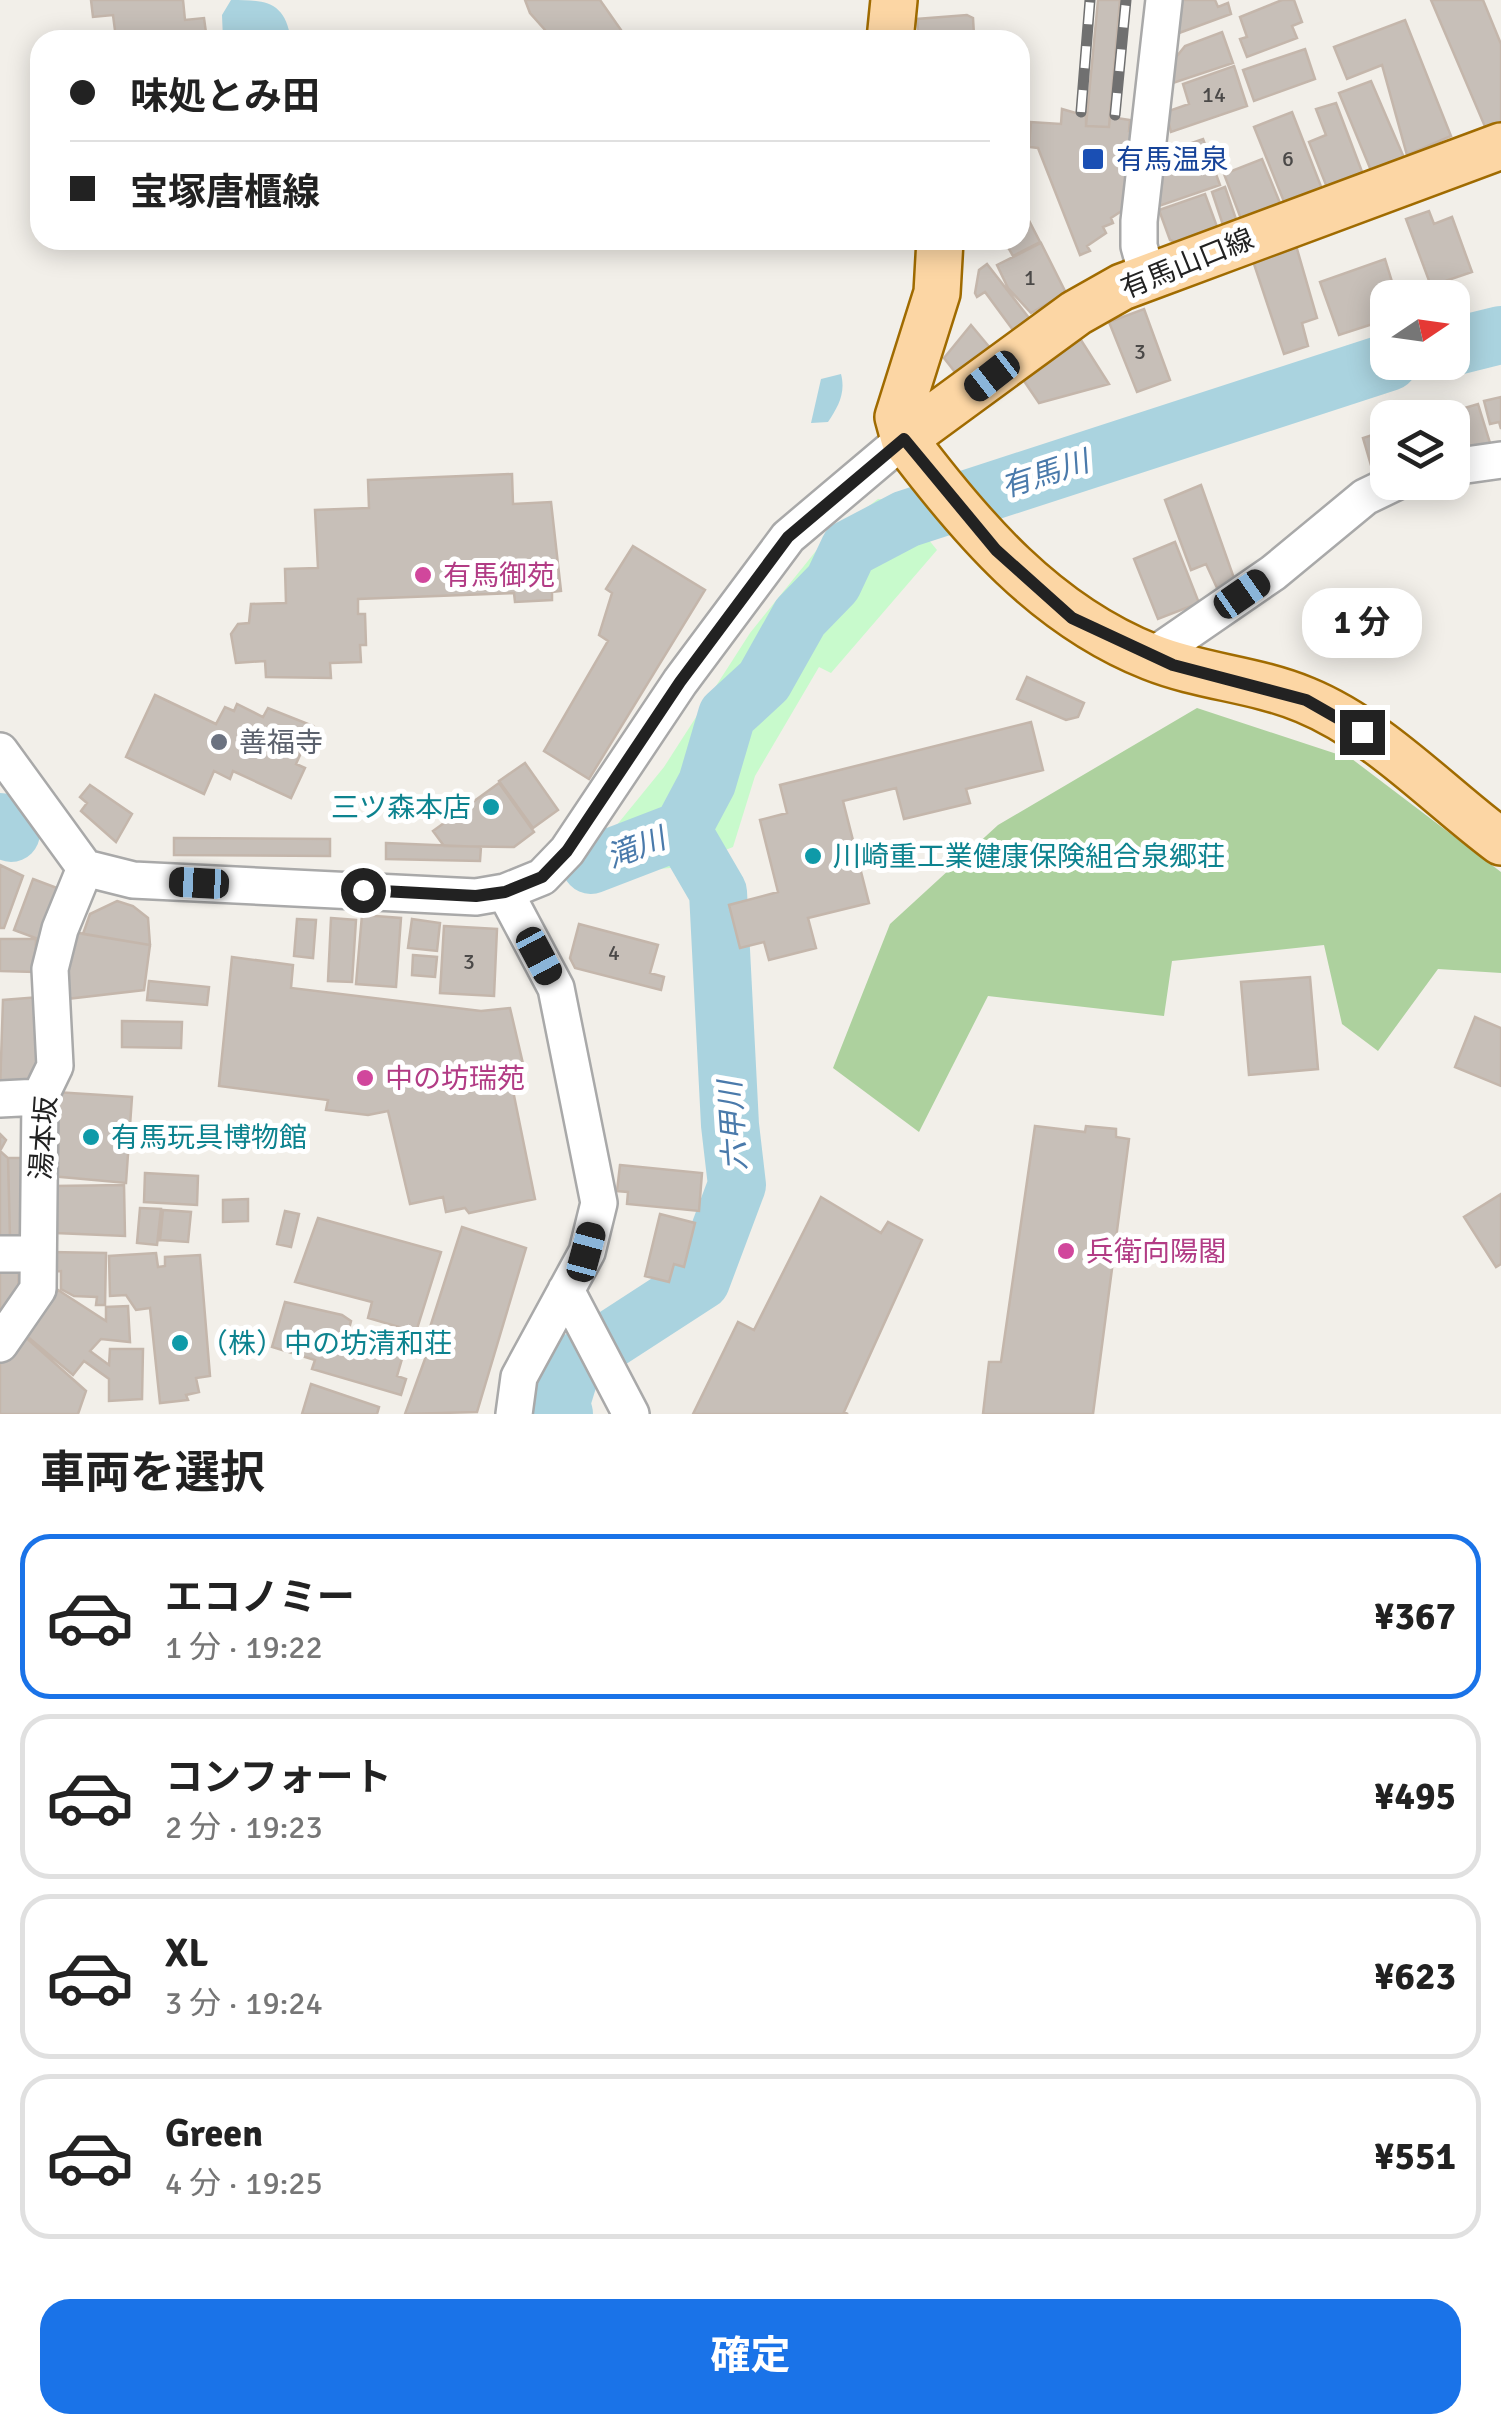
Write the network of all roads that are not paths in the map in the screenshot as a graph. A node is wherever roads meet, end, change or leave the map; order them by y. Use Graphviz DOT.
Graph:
graph roads {
  1 [pos="894,0"];
  2 [pos="1164,0"];
  3 [pos="891,30"];
  4 [pos="1501,146"];
  5 [pos="939,250"];
  6 [pos="1146,275"];
  7 [pos="904,439"];
  8 [pos="1501,460"];
  9 [pos="1470,464"];
  10 [pos="1370,494"];
  11 [pos="1151,657"];
  12 [pos="0,750"];
  13 [pos="1501,842"];
  14 [pos="86,868"];
  15 [pos="505,892"];
  16 [pos="40,1097"];
  17 [pos="0,1100"];
  18 [pos="0,1254"];
  19 [pos="37,1254"];
  20 [pos="574,1304"];
  21 [pos="0,1344"];
  22 [pos="625,1403"];
  23 [pos="514,1414"];
  1 -- 3 [label="main road"];
  2 -- 6 [label="street"];
  4 -- 6 [label="main road, 有馬山口線"];
  5 -- 7 [label="main road"];
  6 -- 7 [label="main road, 有馬山口線"];
  7 -- 11 [label="main road"];
  7 -- 15 [label="street"];
  8 -- 9 [label="street"];
  10 -- 11 [label="street"];
  11 -- 13 [label="main road"];
  12 -- 14 [label="street"];
  14 -- 15 [label="street"];
  14 -- 16 [label="street, 湯本坂"];
  15 -- 20 [label="street"];
  16 -- 17 [label="street"];
  16 -- 19 [label="street, 湯本坂"];
  18 -- 19 [label="street"];
  19 -- 21 [label="street, 湯本坂"];
  20 -- 22 [label="street"];
  20 -- 23 [label="street"];
}
